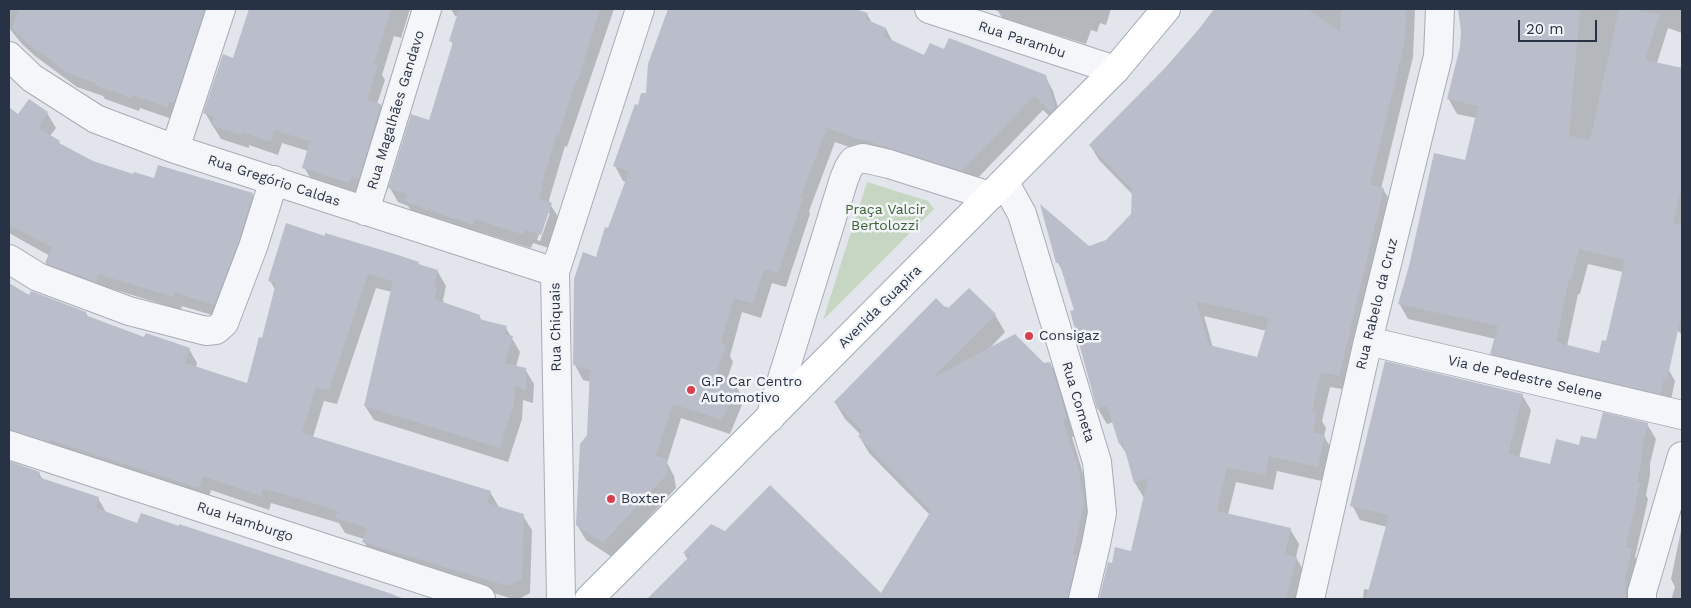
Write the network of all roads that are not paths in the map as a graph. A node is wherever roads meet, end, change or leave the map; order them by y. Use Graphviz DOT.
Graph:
graph roads {
  1 [pos="222,9"];
  2 [pos="427,9"];
  3 [pos="640,9"];
  4 [pos="929,9"];
  5 [pos="1166,9"];
  6 [pos="1440,9"];
  7 [pos="9,56"];
  8 [pos="1115,70"];
  9 [pos="175,149"];
  10 [pos="274,180"];
  11 [pos="997,190"];
  12 [pos="364,211"];
  13 [pos="9,259"];
  14 [pos="555,272"];
  15 [pos="1368,341"];
  16 [pos="1682,415"];
  17 [pos="770,418"];
  18 [pos="9,445"];
  19 [pos="1682,456"];
  20 [pos="481,599"];
  21 [pos="561,599"];
  22 [pos="589,599"];
  23 [pos="1083,599"];
  24 [pos="1310,599"];
  25 [pos="1642,599"];
  1 -- 9 [label="street"];
  2 -- 12 [label="street, Rua Magalhães Gandavo"];
  3 -- 14 [label="street, Rua Chiquais"];
  4 -- 8 [label="street, Rua Parambu"];
  5 -- 8 [label="main road, Avenida Guapira"];
  6 -- 15 [label="street, Rua Rabelo da Cruz"];
  7 -- 9 [label="street, Rua Gregório Caldas"];
  8 -- 11 [label="main road, Avenida Guapira"];
  9 -- 10 [label="street, Rua Gregório Caldas"];
  10 -- 12 [label="street, Rua Gregório Caldas"];
  10 -- 13 [label="street"];
  11 -- 17 [label="main road, Avenida Guapira"];
  11 -- 17 [label="street"];
  11 -- 23 [label="street, Rua Cometa"];
  12 -- 14 [label="street, Rua Gregório Caldas"];
  14 -- 21 [label="street, Rua Chiquais"];
  15 -- 16 [label="street, Via de Pedestre Selene"];
  15 -- 24 [label="street, Rua Rabelo da Cruz"];
  17 -- 22 [label="main road, Avenida Guapira"];
  18 -- 20 [label="street, Rua Hamburgo"];
  19 -- 25 [label="street"];
}
